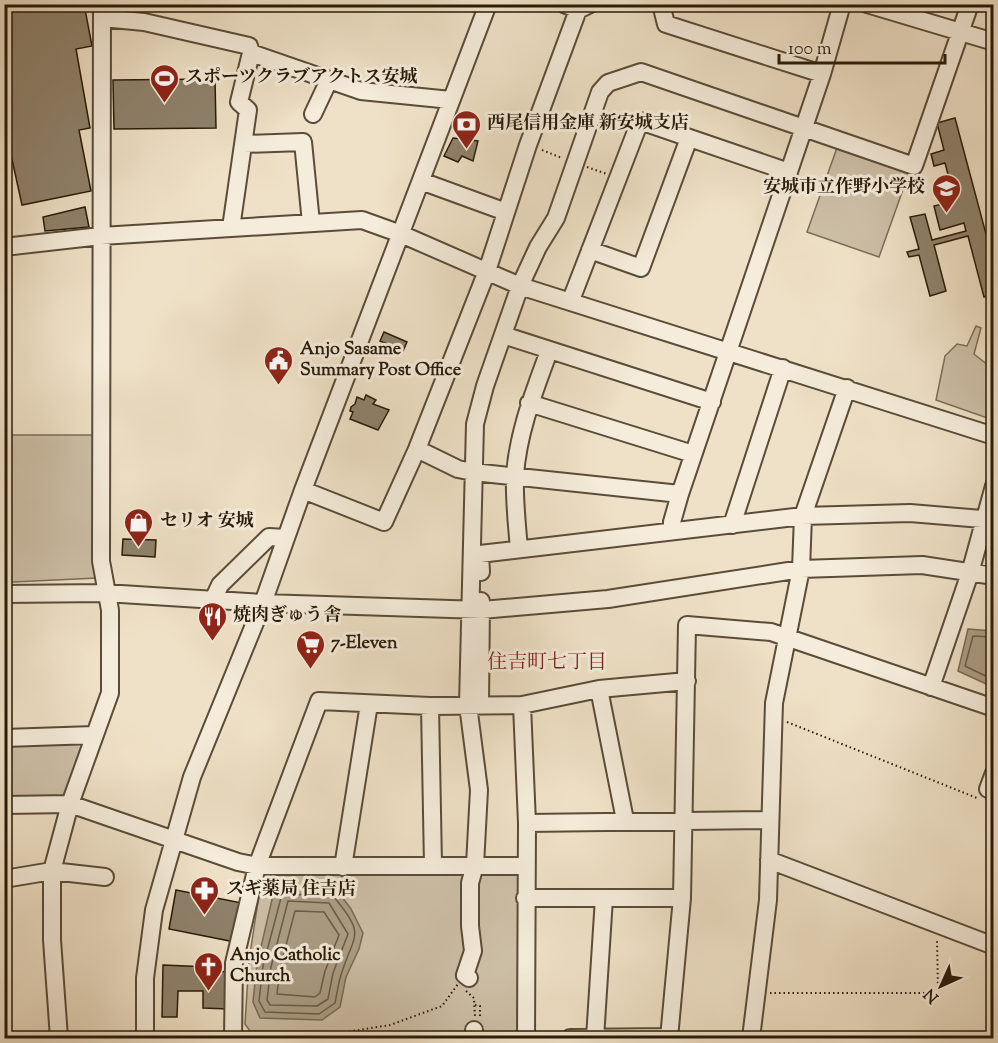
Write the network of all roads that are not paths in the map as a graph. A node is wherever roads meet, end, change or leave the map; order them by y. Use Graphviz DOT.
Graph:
graph roads {
  1 [pos="488,4"];
  2 [pos="661,4"];
  3 [pos="842,4"];
  4 [pos="867,4"];
  5 [pos="970,4"];
  6 [pos="577,6"];
  7 [pos="102,11"];
  8 [pos="958,31"];
  9 [pos="993,42"];
  10 [pos="250,52"];
  11 [pos="822,74"];
  12 [pos="329,80"];
  13 [pos="451,100"];
  14 [pos="313,114"];
  15 [pos="804,127"];
  16 [pos="689,138"];
  17 [pos="244,144"];
  18 [pos="789,172"];
  19 [pos="421,181"];
  20 [pos="506,212"];
  21 [pos="311,223"];
  22 [pos="231,228"];
  23 [pos="401,234"];
  24 [pos="101,236"];
  25 [pos="4,247"];
  26 [pos="590,250"];
  27 [pos="487,271"];
  28 [pos="520,286"];
  29 [pos="571,300"];
  30 [pos="503,335"];
  31 [pos="549,351"];
  32 [pos="730,353"];
  33 [pos="783,368"];
  34 [pos="847,388"];
  35 [pos="712,402"];
  36 [pos="529,403"];
  37 [pos="993,436"];
  38 [pos="417,449"];
  39 [pos="693,454"];
  40 [pos="473,472"];
  41 [pos="515,476"];
  42 [pos="993,486"];
  43 [pos="303,490"];
  44 [pos="680,494"];
  45 [pos="803,516"];
  46 [pos="988,519"];
  47 [pos="732,525"];
  48 [pos="672,531"];
  49 [pos="286,538"];
  50 [pos="519,549"];
  51 [pos="801,568"];
  52 [pos="970,573"];
  53 [pos="993,576"];
  54 [pos="105,593"];
  55 [pos="4,594"];
  56 [pos="213,600"];
  57 [pos="263,603"];
  58 [pos="476,610"];
  59 [pos="789,638"];
  60 [pos="687,681"];
  61 [pos="931,687"];
  62 [pos="599,689"];
  63 [pos="369,704"];
  64 [pos="474,705"];
  65 [pos="522,705"];
  66 [pos="430,706"];
  67 [pos="993,708"];
  68 [pos="94,735"];
  69 [pos="4,738"];
  70 [pos="70,804"];
  71 [pos="4,805"];
  72 [pos="625,820"];
  73 [pos="770,820"];
  74 [pos="684,821"];
  75 [pos="527,823"];
  76 [pos="174,838"];
  77 [pos="769,860"];
  78 [pos="433,865"];
  79 [pos="475,865"];
  80 [pos="257,866"];
  81 [pos="526,866"];
  82 [pos="343,867"];
  83 [pos="52,872"];
  84 [pos="105,877"];
  85 [pos="4,879"];
  86 [pos="525,898"];
  87 [pos="604,898"];
  88 [pos="682,898"];
  89 [pos="993,946"];
  90 [pos="467,976"];
  91 [pos="59,1038"];
  92 [pos="145,1038"];
  93 [pos="233,1038"];
  94 [pos="526,1038"];
  95 [pos="570,1038"];
  96 [pos="594,1038"];
  97 [pos="669,1038"];
  98 [pos="751,1038"];
  1 -- 13 [label="street"];
  2 -- 11 [label="street"];
  3 -- 11 [label="street"];
  4 -- 8 [label="street"];
  5 -- 8 [label="street"];
  6 -- 20 [label="street"];
  7 -- 10 [label="street"];
  7 -- 24 [label="street"];
  8 -- 9 [label="street"];
  8 -- 15 [label="street"];
  10 -- 12 [label="street"];
  10 -- 17 [label="street"];
  11 -- 15 [label="street"];
  12 -- 13 [label="street"];
  12 -- 14 [label="street"];
  13 -- 19 [label="street"];
  15 -- 18 [label="street"];
  15 -- 28 [label="street"];
  16 -- 18 [label="street"];
  16 -- 26 [label="street"];
  16 -- 26 [label="street"];
  17 -- 21 [label="street"];
  17 -- 22 [label="street"];
  18 -- 32 [label="street"];
  19 -- 20 [label="street"];
  19 -- 23 [label="street"];
  20 -- 27 [label="street"];
  21 -- 22 [label="street"];
  21 -- 23 [label="street"];
  22 -- 24 [label="street"];
  23 -- 27 [label="street"];
  23 -- 43 [label="street"];
  24 -- 25 [label="street"];
  24 -- 54 [label="street"];
  26 -- 29 [label="street"];
  27 -- 28 [label="street"];
  27 -- 38 [label="street"];
  28 -- 29 [label="street"];
  28 -- 30 [label="street"];
  29 -- 32 [label="street"];
  30 -- 31 [label="street"];
  30 -- 40 [label="street"];
  31 -- 35 [label="street"];
  31 -- 36 [label="street"];
  32 -- 33 [label="street"];
  32 -- 35 [label="street"];
  33 -- 34 [label="street"];
  33 -- 47 [label="street"];
  34 -- 37 [label="street"];
  34 -- 45 [label="street"];
  35 -- 39 [label="street"];
  36 -- 39 [label="street"];
  36 -- 41 [label="street"];
  38 -- 40 [label="street"];
  38 -- 43 [label="street"];
  39 -- 44 [label="street"];
  40 -- 41 [label="street"];
  40 -- 58 [label="street"];
  41 -- 44 [label="street"];
  41 -- 50 [label="street"];
  42 -- 46 [label="street"];
  43 -- 49 [label="street"];
  44 -- 48 [label="street"];
  45 -- 46 [label="street"];
  45 -- 47 [label="street"];
  45 -- 51 [label="street"];
  46 -- 52 [label="street"];
  47 -- 48 [label="street"];
  48 -- 50 [label="street"];
  49 -- 56 [label="street"];
  49 -- 57 [label="street"];
  50 -- 58 [label="street"];
  51 -- 52 [label="street"];
  51 -- 58 [label="street"];
  51 -- 59 [label="street"];
  52 -- 53 [label="street"];
  52 -- 61 [label="street"];
  54 -- 55 [label="street"];
  54 -- 56 [label="street"];
  54 -- 68 [label="street"];
  56 -- 57 [label="street"];
  57 -- 58 [label="street"];
  57 -- 76 [label="street"];
  58 -- 64 [label="street"];
  59 -- 60 [label="street"];
  59 -- 61 [label="street"];
  59 -- 73 [label="street"];
  60 -- 62 [label="street"];
  60 -- 74 [label="street"];
  61 -- 67 [label="street"];
  62 -- 65 [label="street"];
  62 -- 72 [label="street"];
  63 -- 66 [label="street"];
  63 -- 80 [label="street"];
  63 -- 82 [label="street"];
  64 -- 65 [label="street"];
  64 -- 66 [label="street"];
  64 -- 79 [label="street"];
  65 -- 75 [label="street"];
  66 -- 78 [label="street"];
  68 -- 69 [label="street"];
  68 -- 70 [label="street"];
  70 -- 71 [label="street"];
  70 -- 76 [label="street"];
  70 -- 83 [label="street"];
  72 -- 74 [label="street"];
  72 -- 75 [label="street"];
  73 -- 74 [label="street"];
  73 -- 77 [label="street"];
  74 -- 88 [label="street"];
  75 -- 81 [label="street"];
  76 -- 80 [label="street"];
  76 -- 92 [label="street"];
  77 -- 89 [label="street"];
  77 -- 98 [label="street"];
  78 -- 79 [label="street"];
  78 -- 82 [label="street"];
  79 -- 81 [label="street"];
  79 -- 90 [label="street"];
  80 -- 82 [label="street"];
  80 -- 93 [label="street"];
  81 -- 86 [label="street"];
  83 -- 84 [label="street"];
  83 -- 85 [label="street"];
  83 -- 91 [label="street"];
  86 -- 87 [label="street"];
  86 -- 94 [label="street"];
  87 -- 88 [label="street"];
  87 -- 96 [label="street"];
  88 -- 97 [label="street"];
  95 -- 96 [label="street"];
  96 -- 97 [label="street"];
}
